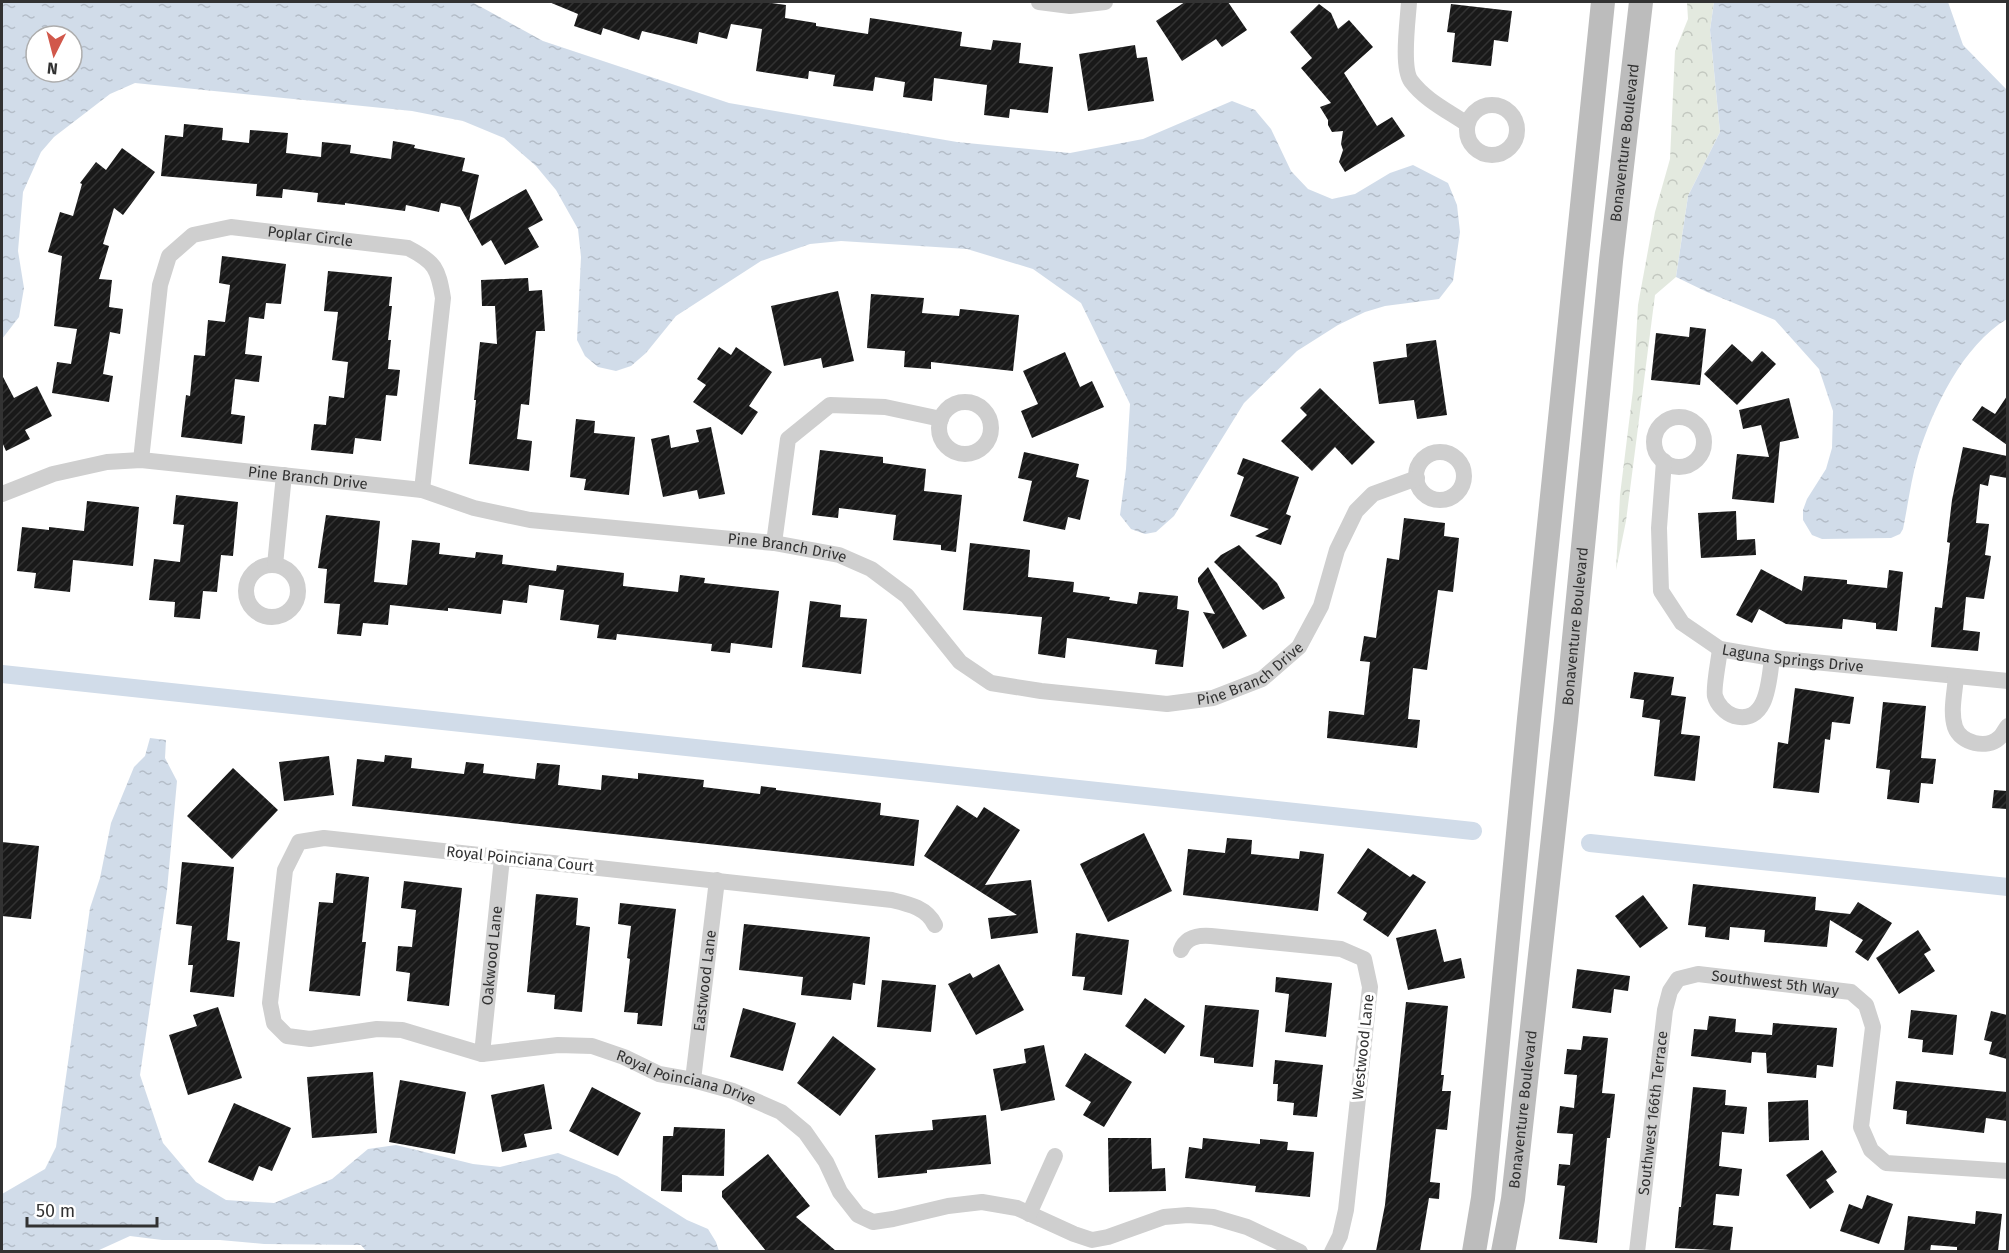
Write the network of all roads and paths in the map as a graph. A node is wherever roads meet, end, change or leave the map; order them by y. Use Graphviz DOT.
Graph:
graph roads {
  1 [pos="1039,2"];
  2 [pos="1105,2"];
  3 [pos="1409,2"];
  4 [pos="1603,2"];
  5 [pos="1641,2"];
  6 [pos="1467,124"];
  7 [pos="941,419"];
  8 [pos="141,460"];
  9 [pos="1664,461"];
  10 [pos="284,475"];
  11 [pos="1417,478"];
  12 [pos="422,490"];
  13 [pos="2,494"];
  14 [pos="774,543"];
  15 [pos="275,565"];
  16 [pos="1720,649"];
  17 [pos="1772,658"];
  18 [pos="1956,676"];
  19 [pos="2007,681"];
  20 [pos="2007,726"];
  21 [pos="502,858"];
  22 [pos="717,880"];
  23 [pos="935,925"];
  24 [pos="1181,950"];
  25 [pos="1678,979"];
  26 [pos="287,1036"];
  27 [pos="482,1054"];
  28 [pos="693,1080"];
  29 [pos="1055,1156"];
  30 [pos="2007,1171"];
  31 [pos="1029,1214"];
  32 [pos="1300,1251"];
  33 [pos="1332,1251"];
  34 [pos="1474,1251"];
  35 [pos="1503,1251"];
  36 [pos="1637,1251"];
  1 -- 2 [label="street"];
  3 -- 6 [label="street"];
  4 -- 34 [label="main road, Bonaventure Boulevard"];
  5 -- 35 [label="main road, Bonaventure Boulevard"];
  7 -- 14 [label="street"];
  8 -- 10 [label="street, Pine Branch Drive"];
  8 -- 12 [label="street, Poplar Circle"];
  8 -- 13 [label="street, Pine Branch Drive"];
  9 -- 16 [label="street, Laguna Springs Drive"];
  10 -- 12 [label="street, Pine Branch Drive"];
  10 -- 15 [label="street"];
  11 -- 14 [label="street, Pine Branch Drive"];
  12 -- 14 [label="street, Pine Branch Drive"];
  16 -- 17 [label="street, Laguna Springs Drive"];
  16 -- 17 [label="street"];
  17 -- 18 [label="street, Laguna Springs Drive"];
  18 -- 19 [label="street, Laguna Springs Drive"];
  18 -- 20 [label="street"];
  21 -- 22 [label="street, Royal Poinciana Court"];
  21 -- 26 [label="street, Royal Poinciana Court"];
  21 -- 27 [label="street, Oakwood Lane"];
  22 -- 23 [label="street, Royal Poinciana Court"];
  22 -- 28 [label="street, Eastwood Lane"];
  24 -- 33 [label="street, Westwood Lane"];
  25 -- 30 [label="street, Southwest 5th Way"];
  25 -- 36 [label="street, Southwest 166th Terrace"];
  26 -- 27 [label="street, Royal Poinciana Drive"];
  27 -- 28 [label="street, Royal Poinciana Drive"];
  28 -- 31 [label="street, Royal Poinciana Drive"];
  29 -- 31 [label="street"];
  31 -- 32 [label="street, Royal Poinciana Drive"];
}
